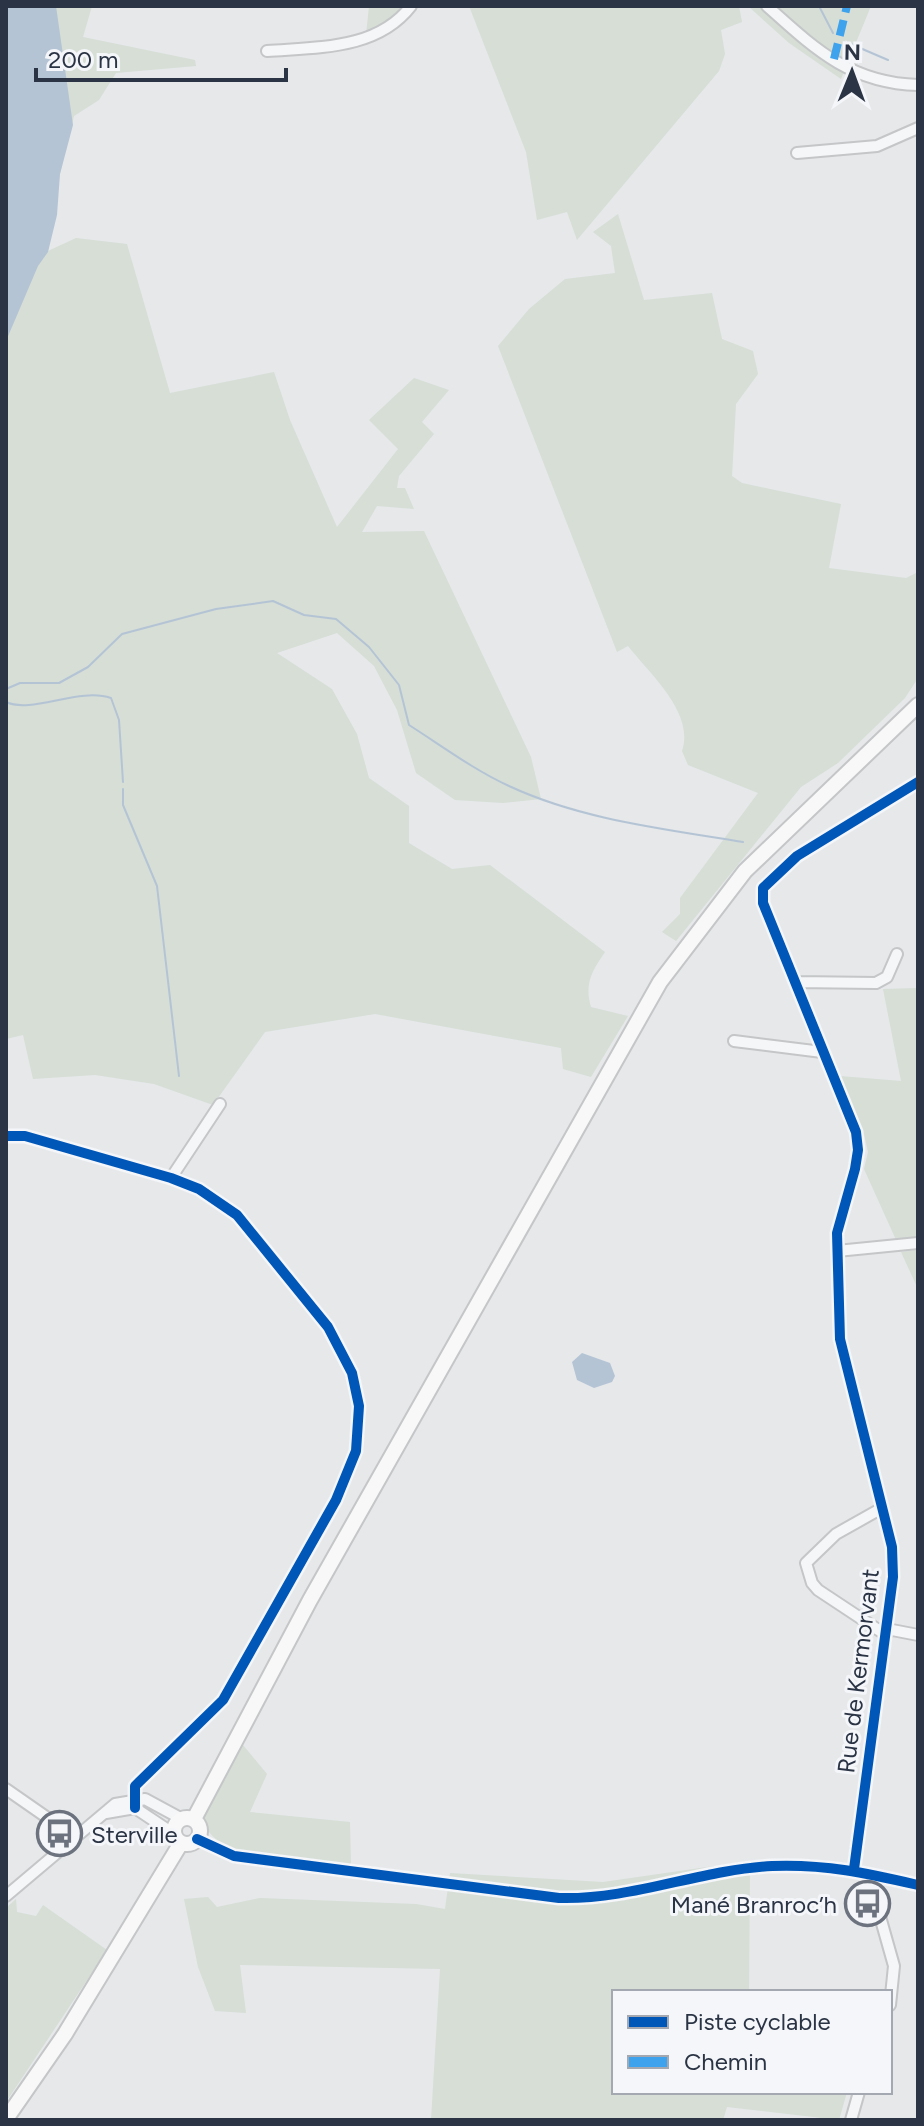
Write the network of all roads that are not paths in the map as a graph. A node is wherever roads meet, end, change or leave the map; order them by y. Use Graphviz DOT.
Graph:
graph roads {
  1 [pos="411,6"];
  2 [pos="767,6"];
  3 [pos="267,51"];
  4 [pos="918,85"];
  5 [pos="918,128"];
  6 [pos="797,153"];
  7 [pos="918,705"];
  8 [pos="918,782"];
  9 [pos="897,954"];
  10 [pos="796,982"];
  11 [pos="734,1041"];
  12 [pos="822,1052"];
  13 [pos="220,1104"];
  14 [pos="6,1136"];
  15 [pos="171,1178"];
  16 [pos="918,1243"];
  17 [pos="837,1251"];
  18 [pos="882,1508"];
  19 [pos="886,1632"];
  20 [pos="918,1635"];
  21 [pos="6,1789"];
  22 [pos="138,1802"];
  23 [pos="188,1819"];
  24 [pos="75,1837"];
  25 [pos="178,1838"];
  26 [pos="197,1839"];
  27 [pos="854,1869"];
  28 [pos="868,1874"];
  29 [pos="918,1885"];
  30 [pos="6,1896"];
  31 [pos="892,1990"];
  32 [pos="858,2094"];
  33 [pos="6,2119"];
  34 [pos="851,2120"];
  1 -- 3 [label="street"];
  2 -- 4 [label="street"];
  5 -- 6 [label="street"];
  7 -- 23 [label="main road"];
  8 -- 10 [label="street, Rue de Kermorvant"];
  9 -- 10 [label="street"];
  10 -- 12 [label="street, Rue de Kermorvant"];
  11 -- 12 [label="street"];
  12 -- 17 [label="street, Rue de Kermorvant"];
  13 -- 15 [label="street"];
  14 -- 15 [label="street"];
  15 -- 22 [label="street"];
  16 -- 17 [label="street"];
  17 -- 18 [label="street, Rue de Kermorvant"];
  18 -- 19 [label="street, Rue de Kermorvant"];
  18 -- 19 [label="street"];
  19 -- 20 [label="street"];
  19 -- 27 [label="street, Rue de Kermorvant"];
  21 -- 24 [label="street"];
  22 -- 23 [label="street"];
  22 -- 24 [label="street"];
  22 -- 25 [label="street"];
  23 -- 25 [label="main road"];
  23 -- 26 [label="main road"];
  24 -- 30 [label="street"];
  25 -- 26 [label="main road"];
  25 -- 33 [label="main road"];
  26 -- 27 [label="street"];
  27 -- 28 [label="street"];
  28 -- 29 [label="street"];
  28 -- 31 [label="street"];
  32 -- 34 [label="street"];
}
